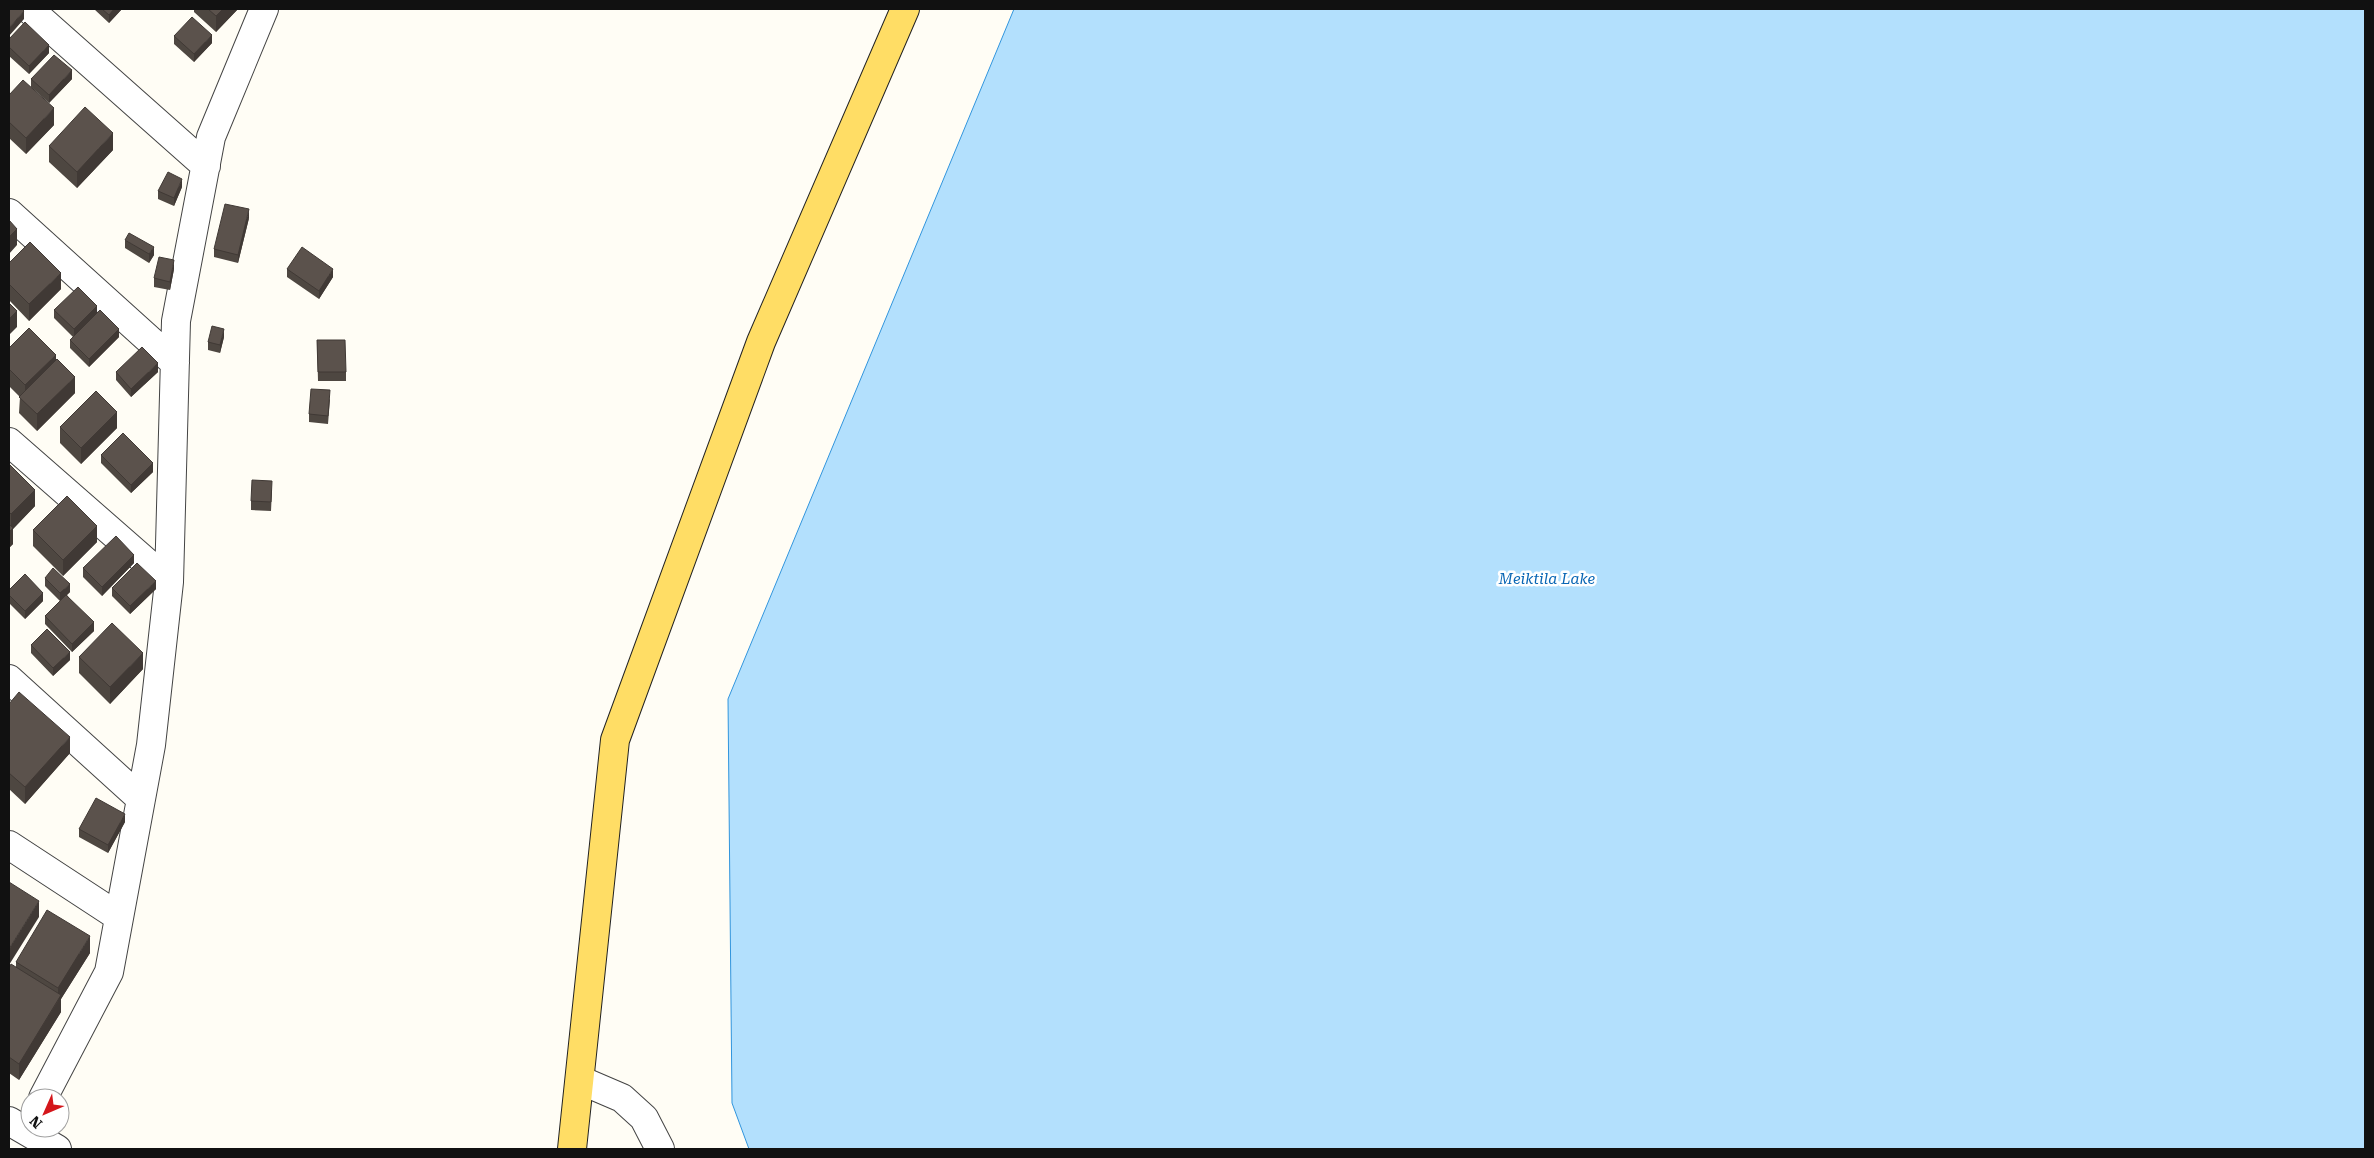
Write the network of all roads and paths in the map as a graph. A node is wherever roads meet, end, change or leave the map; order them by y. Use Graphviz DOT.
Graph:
graph roads {
  1 [pos="29,9"];
  2 [pos="264,9"];
  3 [pos="905,9"];
  4 [pos="206,166"];
  5 [pos="9,213"];
  6 [pos="175,363"];
  7 [pos="9,442"];
  8 [pos="169,582"];
  9 [pos="9,680"];
  10 [pos="141,799"];
  11 [pos="9,845"];
  12 [pos="120,916"];
  13 [pos="580,1080"];
  14 [pos="48,1088"];
  15 [pos="18,1130"];
  16 [pos="58,1149"];
  17 [pos="572,1149"];
  18 [pos="660,1149"];
  1 -- 4 [label="street"];
  2 -- 4 [label="street"];
  3 -- 13 [label="main road"];
  4 -- 6 [label="street"];
  5 -- 6 [label="street"];
  6 -- 8 [label="street"];
  7 -- 8 [label="street"];
  8 -- 10 [label="street"];
  9 -- 10 [label="street"];
  10 -- 12 [label="street"];
  11 -- 12 [label="street"];
  12 -- 14 [label="street"];
  13 -- 17 [label="main road"];
  13 -- 18 [label="street"];
  15 -- 16 [label="street"];
}
